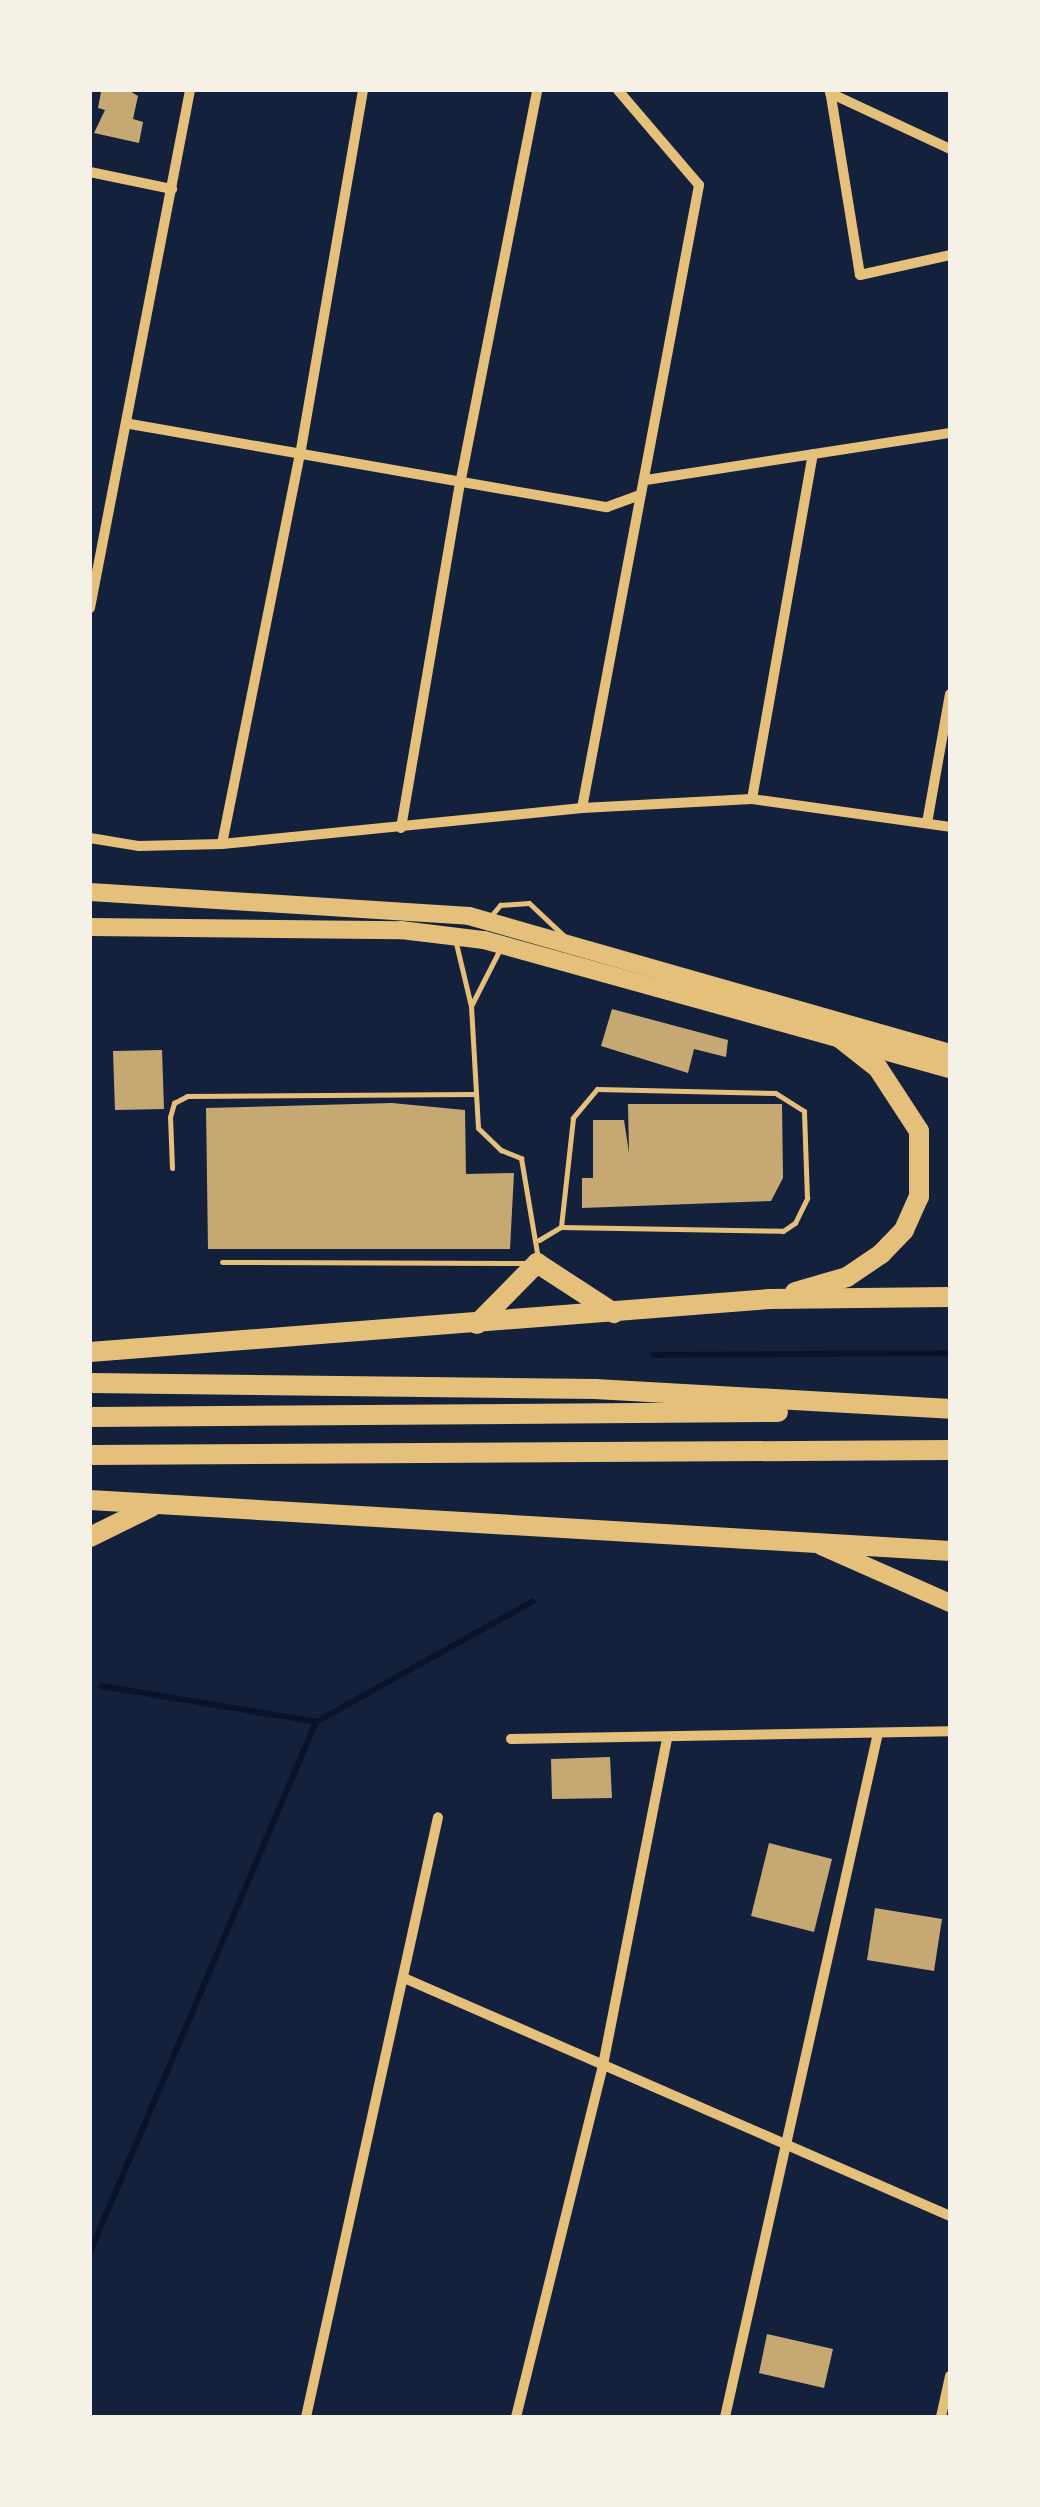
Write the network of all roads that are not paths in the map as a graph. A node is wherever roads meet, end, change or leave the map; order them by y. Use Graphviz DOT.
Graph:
graph roads {
  1 [pos="190,90"];
  2 [pos="363,90"];
  3 [pos="538,90"];
  4 [pos="618,90"];
  5 [pos="830,92"];
  6 [pos="950,149"];
  7 [pos="90,172"];
  8 [pos="172,189"];
  9 [pos="950,255"];
  10 [pos="130,424"];
  11 [pos="950,433"];
  12 [pos="813,454"];
  13 [pos="300,455"];
  14 [pos="646,480"];
  15 [pos="460,484"];
  16 [pos="640,495"];
  17 [pos="90,608"];
  18 [pos="950,694"];
  19 [pos="752,799"];
  20 [pos="582,808"];
  21 [pos="927,823"];
  22 [pos="950,827"];
  23 [pos="401,828"];
  24 [pos="90,838"];
  25 [pos="222,844"];
  26 [pos="90,892"];
  27 [pos="90,927"];
  28 [pos="491,935"];
  29 [pos="454,936"];
  30 [pos="567,943"];
  31 [pos="471,1006"];
  32 [pos="837,1036"];
  33 [pos="950,1053"];
  34 [pos="950,1069"];
  35 [pos="475,1094"];
  36 [pos="172,1168"];
  37 [pos="561,1226"];
  38 [pos="539,1240"];
  39 [pos="222,1262"];
  40 [pos="537,1263"];
  41 [pos="942,1295"];
  42 [pos="770,1299"];
  43 [pos="614,1313"];
  44 [pos="477,1324"];
  45 [pos="90,1352"];
  46 [pos="90,1383"];
  47 [pos="950,1410"];
  48 [pos="90,1417"];
  49 [pos="950,1450"];
  50 [pos="90,1455"];
  51 [pos="90,1500"];
  52 [pos="159,1504"];
  53 [pos="90,1537"];
  54 [pos="821,1546"];
  55 [pos="950,1551"];
  56 [pos="950,1603"];
  57 [pos="950,1731"];
  58 [pos="878,1733"];
  59 [pos="667,1738"];
  60 [pos="511,1739"];
  61 [pos="438,1817"];
  62 [pos="404,1978"];
  63 [pos="603,2065"];
  64 [pos="788,2146"];
  65 [pos="950,2216"];
  66 [pos="950,2376"];
  67 [pos="306,2417"];
  68 [pos="516,2417"];
  69 [pos="725,2417"];
  70 [pos="941,2417"];
  1 -- 8 [label="street"];
  2 -- 13 [label="street"];
  3 -- 15 [label="street"];
  4 -- 14 [label="street"];
  5 -- 6 [label="street"];
  5 -- 9 [label="street"];
  7 -- 8 [label="street"];
  8 -- 10 [label="street"];
  10 -- 13 [label="street"];
  10 -- 17 [label="street"];
  11 -- 12 [label="street"];
  12 -- 14 [label="street"];
  12 -- 19 [label="street"];
  13 -- 15 [label="street"];
  13 -- 25 [label="street"];
  14 -- 16 [label="street"];
  15 -- 16 [label="street"];
  15 -- 23 [label="street"];
  16 -- 20 [label="street"];
  18 -- 21 [label="street"];
  19 -- 20 [label="street"];
  19 -- 21 [label="street"];
  20 -- 23 [label="street"];
  21 -- 22 [label="street"];
  23 -- 25 [label="street"];
  24 -- 25 [label="street"];
  26 -- 28 [label="main road"];
  27 -- 29 [label="main road"];
  28 -- 29 [label="main road"];
  28 -- 30 [label="main road"];
  28 -- 30 [label="lane"];
  28 -- 31 [label="lane"];
  28 -- 32 [label="main road"];
  29 -- 31 [label="lane"];
  30 -- 33 [label="main road"];
  31 -- 35 [label="lane"];
  32 -- 34 [label="main road"];
  32 -- 42 [label="highway"];
  35 -- 36 [label="lane"];
  35 -- 38 [label="lane"];
  37 -- 37 [label="lane"];
  37 -- 38 [label="lane"];
  38 -- 40 [label="lane"];
  39 -- 40 [label="lane"];
  40 -- 43 [label="highway"];
  40 -- 44 [label="highway"];
  41 -- 42 [label="highway"];
  42 -- 43 [label="highway"];
  43 -- 44 [label="highway"];
  44 -- 45 [label="highway"];
  46 -- 47 [label="highway"];
  47 -- 48 [label="highway"];
  49 -- 50 [label="highway"];
  51 -- 52 [label="highway"];
  52 -- 53 [label="highway"];
  52 -- 54 [label="highway"];
  54 -- 55 [label="highway"];
  54 -- 56 [label="main road"];
  57 -- 58 [label="street"];
  58 -- 59 [label="street"];
  58 -- 64 [label="street"];
  59 -- 60 [label="street"];
  59 -- 63 [label="street"];
  61 -- 62 [label="street"];
  62 -- 63 [label="street"];
  62 -- 67 [label="street"];
  63 -- 64 [label="street"];
  63 -- 68 [label="street"];
  64 -- 65 [label="street"];
  64 -- 69 [label="street"];
  66 -- 70 [label="street"];
}
